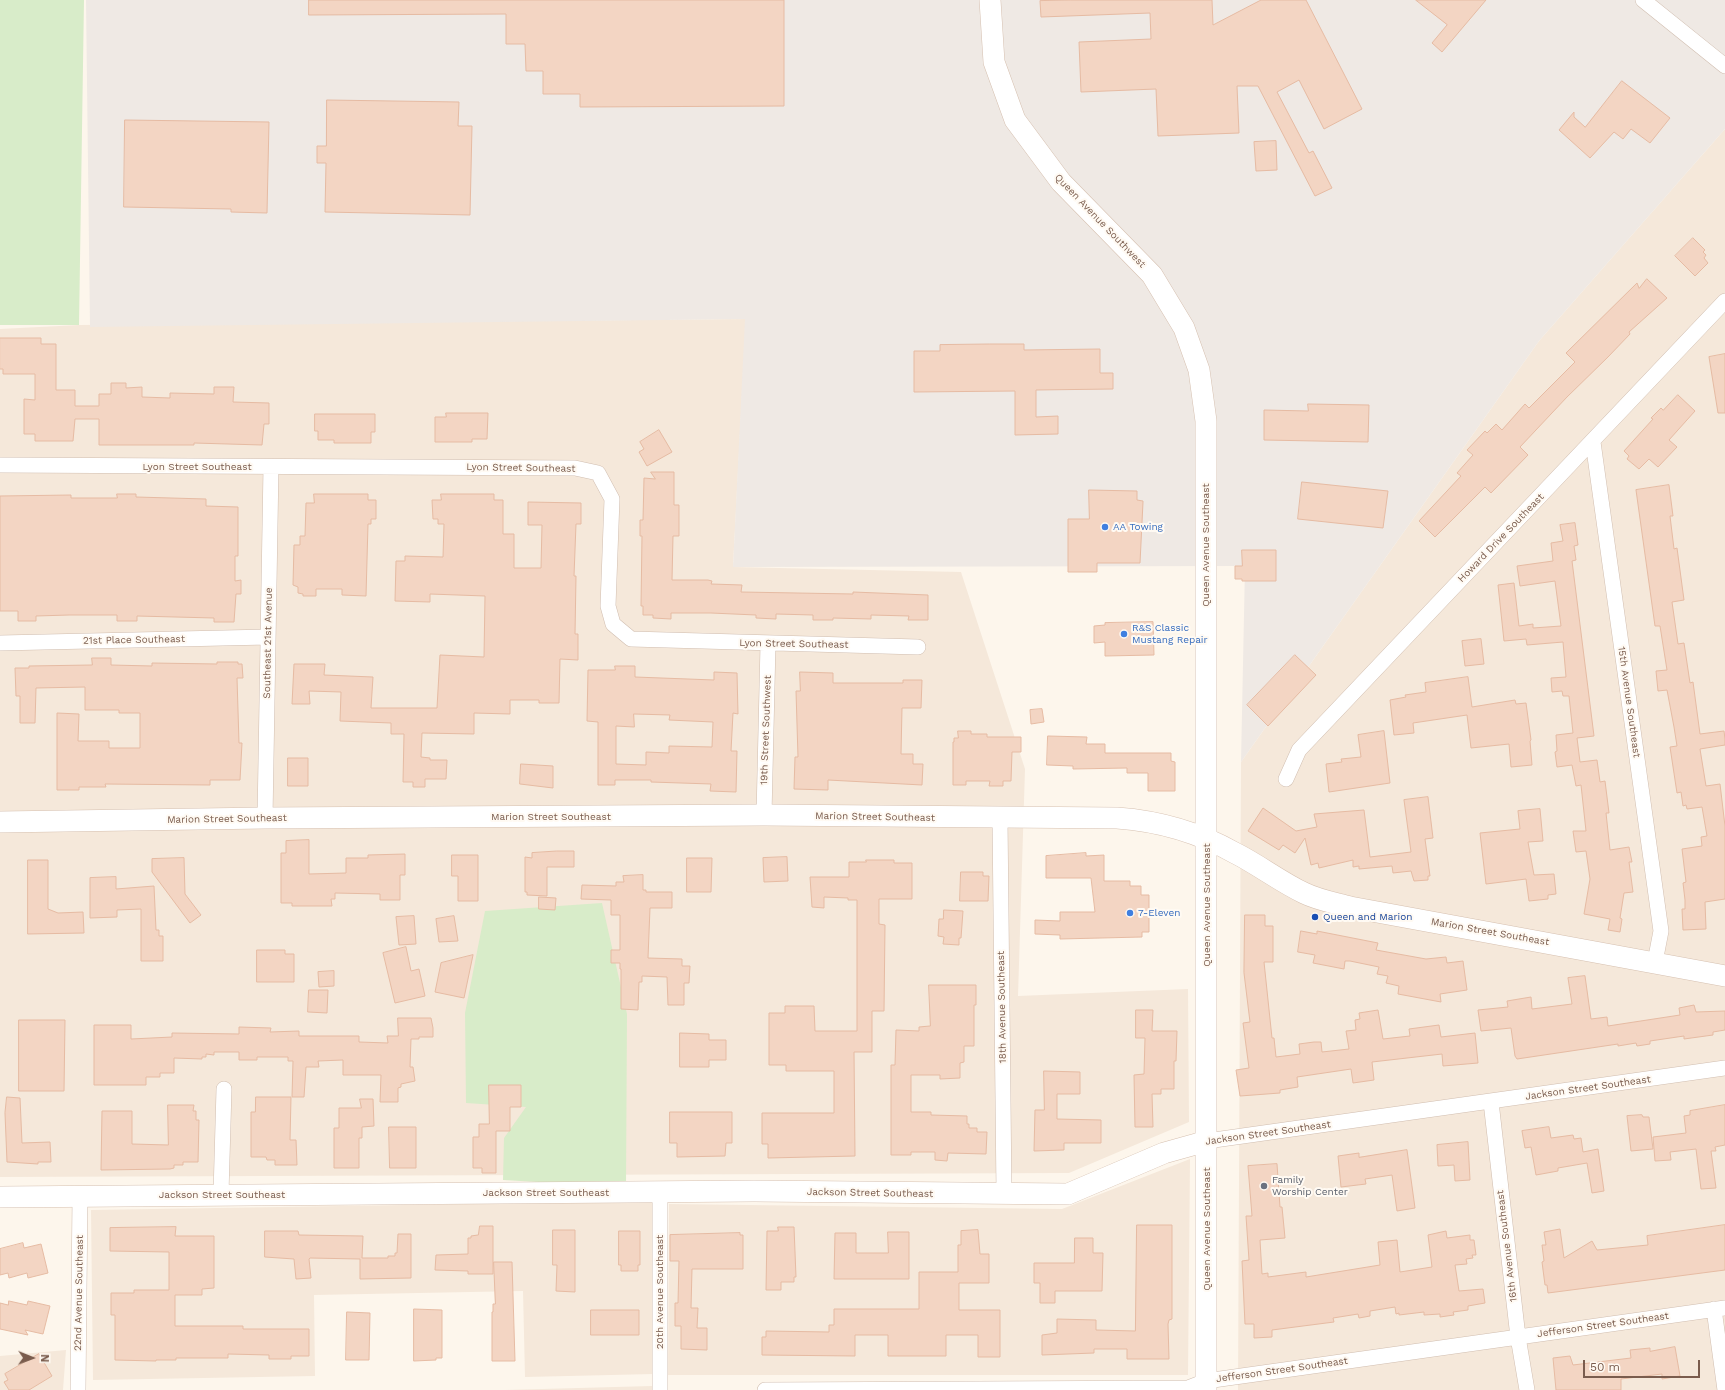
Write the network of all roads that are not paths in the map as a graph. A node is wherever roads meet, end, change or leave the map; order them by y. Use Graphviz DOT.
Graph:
graph roads {
  1 [pos="990,0"];
  2 [pos="1643,0"];
  3 [pos="1725,66"];
  4 [pos="1725,302"];
  5 [pos="1206,421"];
  6 [pos="1593,442"];
  7 [pos="0,466"];
  8 [pos="271,467"];
  9 [pos="268,637"];
  10 [pos="0,642"];
  11 [pos="768,644"];
  12 [pos="918,647"];
  13 [pos="1286,779"];
  14 [pos="764,816"];
  15 [pos="265,818"];
  16 [pos="1000,819"];
  17 [pos="0,822"];
  18 [pos="1207,839"];
  19 [pos="1655,962"];
  20 [pos="1725,976"];
  21 [pos="1725,1068"];
  22 [pos="224,1089"];
  23 [pos="1491,1102"];
  24 [pos="1207,1141"];
  25 [pos="660,1193"];
  26 [pos="221,1194"];
  27 [pos="1004,1194"];
  28 [pos="80,1196"];
  29 [pos="0,1197"];
  30 [pos="1719,1309"];
  31 [pos="1518,1337"];
  32 [pos="1206,1386"];
  33 [pos="78,1390"];
  34 [pos="660,1390"];
  35 [pos="765,1390"];
  36 [pos="1526,1390"];
  37 [pos="1725,1390"];
  1 -- 5 [label="street, Queen Avenue Southwest"];
  2 -- 3 [label="street"];
  4 -- 6 [label="street, Howard Drive Southeast"];
  5 -- 18 [label="street, Queen Avenue Southeast"];
  6 -- 13 [label="street, Howard Drive Southeast"];
  6 -- 19 [label="street, 15th Avenue Southeast"];
  7 -- 8 [label="street, Lyon Street Southeast"];
  8 -- 9 [label="street, Southeast 21st Avenue"];
  8 -- 11 [label="street, Lyon Street Southeast"];
  9 -- 10 [label="street, 21st Place Southeast"];
  9 -- 15 [label="street, Southeast 21st Avenue"];
  11 -- 12 [label="street, Lyon Street Southeast"];
  11 -- 14 [label="street, 19th Street Southwest"];
  14 -- 15 [label="street, Marion Street Southeast"];
  14 -- 16 [label="street, Marion Street Southeast"];
  15 -- 17 [label="street, Marion Street Southeast"];
  16 -- 18 [label="street, Marion Street Southeast"];
  16 -- 27 [label="street, 18th Avenue Southeast"];
  18 -- 19 [label="street, Marion Street Southeast"];
  18 -- 24 [label="street, Queen Avenue Southeast"];
  19 -- 20 [label="street, Marion Street Southeast"];
  21 -- 23 [label="street, Jackson Street Southeast"];
  22 -- 26 [label="street"];
  23 -- 24 [label="street, Jackson Street Southeast"];
  23 -- 31 [label="street, 16th Avenue Southeast"];
  24 -- 27 [label="street, Jackson Street Southeast"];
  24 -- 32 [label="street, Queen Avenue Southeast"];
  25 -- 26 [label="street, Jackson Street Southeast"];
  25 -- 27 [label="street, Jackson Street Southeast"];
  25 -- 34 [label="street, 20th Avenue Southeast"];
  26 -- 28 [label="street, Jackson Street Southeast"];
  28 -- 29 [label="street, Jackson Street Southeast"];
  28 -- 33 [label="street, 22nd Avenue Southeast"];
  30 -- 31 [label="street, Jefferson Street Southeast"];
  30 -- 37 [label="street"];
  31 -- 32 [label="street, Jefferson Street Southeast"];
  31 -- 36 [label="street, 16th Avenue Southeast"];
  32 -- 35 [label="street, Jefferson Street Southeast"];
}
